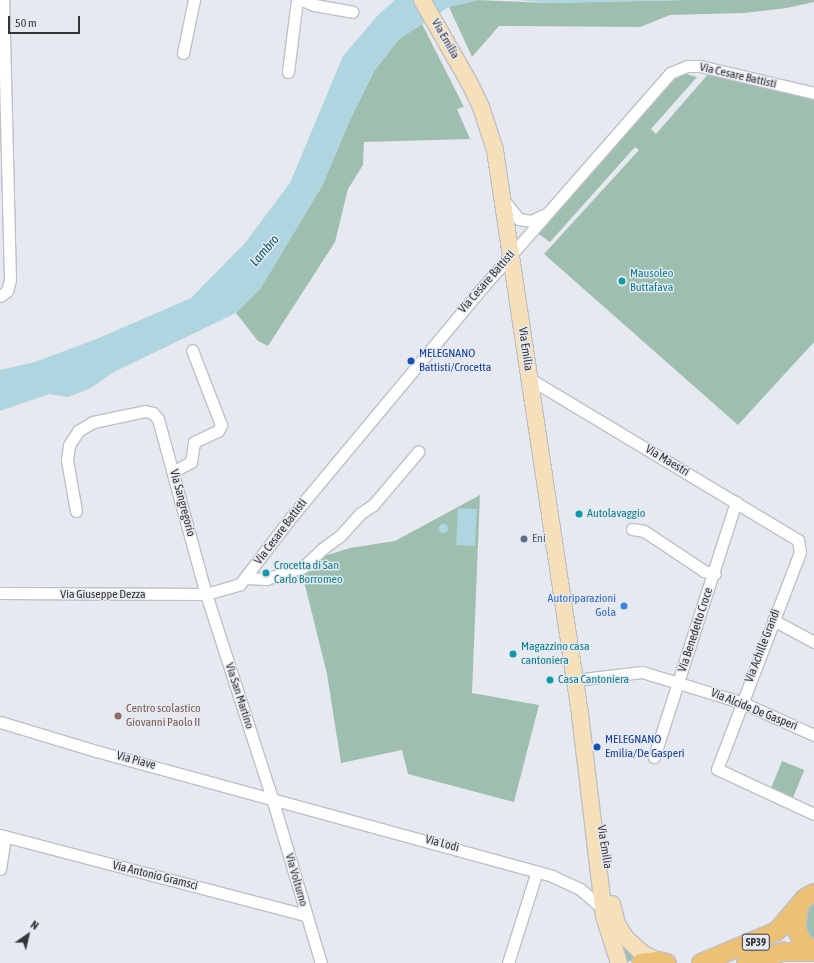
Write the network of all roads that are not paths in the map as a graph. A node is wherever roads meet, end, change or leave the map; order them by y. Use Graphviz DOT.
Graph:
graph roads {
  1 [pos="3,0"];
  2 [pos="194,0"];
  3 [pos="297,0"];
  4 [pos="302,0"];
  5 [pos="422,0"];
  6 [pos="352,12"];
  7 [pos="2,13"];
  8 [pos="183,53"];
  9 [pos="288,72"];
  10 [pos="814,93"];
  11 [pos="3,196"];
  12 [pos="504,199"];
  13 [pos="547,213"];
  14 [pos="511,254"];
  15 [pos="3,293"];
  16 [pos="192,350"];
  17 [pos="530,379"];
  18 [pos="418,452"];
  19 [pos="174,471"];
  20 [pos="736,502"];
  21 [pos="76,511"];
  22 [pos="632,529"];
  23 [pos="800,546"];
  24 [pos="715,574"];
  25 [pos="246,578"];
  26 [pos="0,592"];
  27 [pos="206,594"];
  28 [pos="773,620"];
  29 [pos="814,642"];
  30 [pos="575,680"];
  31 [pos="679,682"];
  32 [pos="741,702"];
  33 [pos="580,714"];
  34 [pos="0,722"];
  35 [pos="814,735"];
  36 [pos="654,757"];
  37 [pos="272,798"];
  38 [pos="814,814"];
  39 [pos="2,836"];
  40 [pos="0,869"];
  41 [pos="537,871"];
  42 [pos="814,893"];
  43 [pos="800,905"];
  44 [pos="603,909"];
  45 [pos="306,915"];
  46 [pos="814,951"];
  47 [pos="658,962"];
  48 [pos="321,963"];
  49 [pos="508,963"];
  50 [pos="619,963"];
  51 [pos="701,963"];
  52 [pos="746,963"];
  1 -- 7 [label="street"];
  2 -- 8 [label="street"];
  3 -- 9 [label="street"];
  4 -- 6 [label="street"];
  5 -- 12 [label="street, Via Emilia"];
  7 -- 11 [label="street"];
  10 -- 13 [label="street, Via Cesare Battisti"];
  11 -- 15 [label="street"];
  12 -- 13 [label="street"];
  12 -- 14 [label="street, Via Emilia"];
  13 -- 14 [label="street, Via Cesare Battisti"];
  14 -- 17 [label="street, Via Emilia"];
  14 -- 25 [label="street, Via Cesare Battisti"];
  16 -- 19 [label="street"];
  17 -- 20 [label="street, Via Maestri"];
  17 -- 30 [label="street, Via Emilia"];
  18 -- 25 [label="street"];
  19 -- 21 [label="street, Via Sangregorio"];
  19 -- 27 [label="street, Via Sangregorio"];
  20 -- 23 [label="street, Via Maestri"];
  20 -- 24 [label="street, Via Benedetto Croce"];
  22 -- 24 [label="street"];
  23 -- 28 [label="street, Via Achille Grandi"];
  24 -- 31 [label="street, Via Benedetto Croce"];
  25 -- 27 [label="street, Via Cesare Battisti"];
  26 -- 27 [label="street, Via Giuseppe Dezza"];
  27 -- 37 [label="street, Via San Martino"];
  28 -- 29 [label="street"];
  28 -- 32 [label="street, Via Achille Grandi"];
  30 -- 31 [label="street, Via Alcide De Gasperi"];
  30 -- 33 [label="street, Via Emilia"];
  31 -- 32 [label="street, Via Alcide De Gasperi"];
  31 -- 36 [label="street, Via Benedetto Croce"];
  32 -- 35 [label="street, Via Alcide De Gasperi"];
  32 -- 38 [label="street, Via Achille Grandi"];
  33 -- 44 [label="street, Via Emilia"];
  33 -- 47 [label="street, Via Emilia"];
  34 -- 37 [label="street, Via Piave"];
  37 -- 41 [label="street, Via Lodi"];
  37 -- 45 [label="street, Via Volturno"];
  39 -- 40 [label="street"];
  39 -- 45 [label="street, Via Antonio Gramsci"];
  41 -- 44 [label="street, Via Lodi"];
  41 -- 49 [label="street"];
  42 -- 43 [label="main road, SP39"];
  43 -- 46 [label="main road, SP39"];
  43 -- 51 [label="main road, SP39"];
  44 -- 50 [label="street, Via Emilia"];
  45 -- 48 [label="street, Via Volturno"];
  46 -- 52 [label="main road, SP39"];
}
